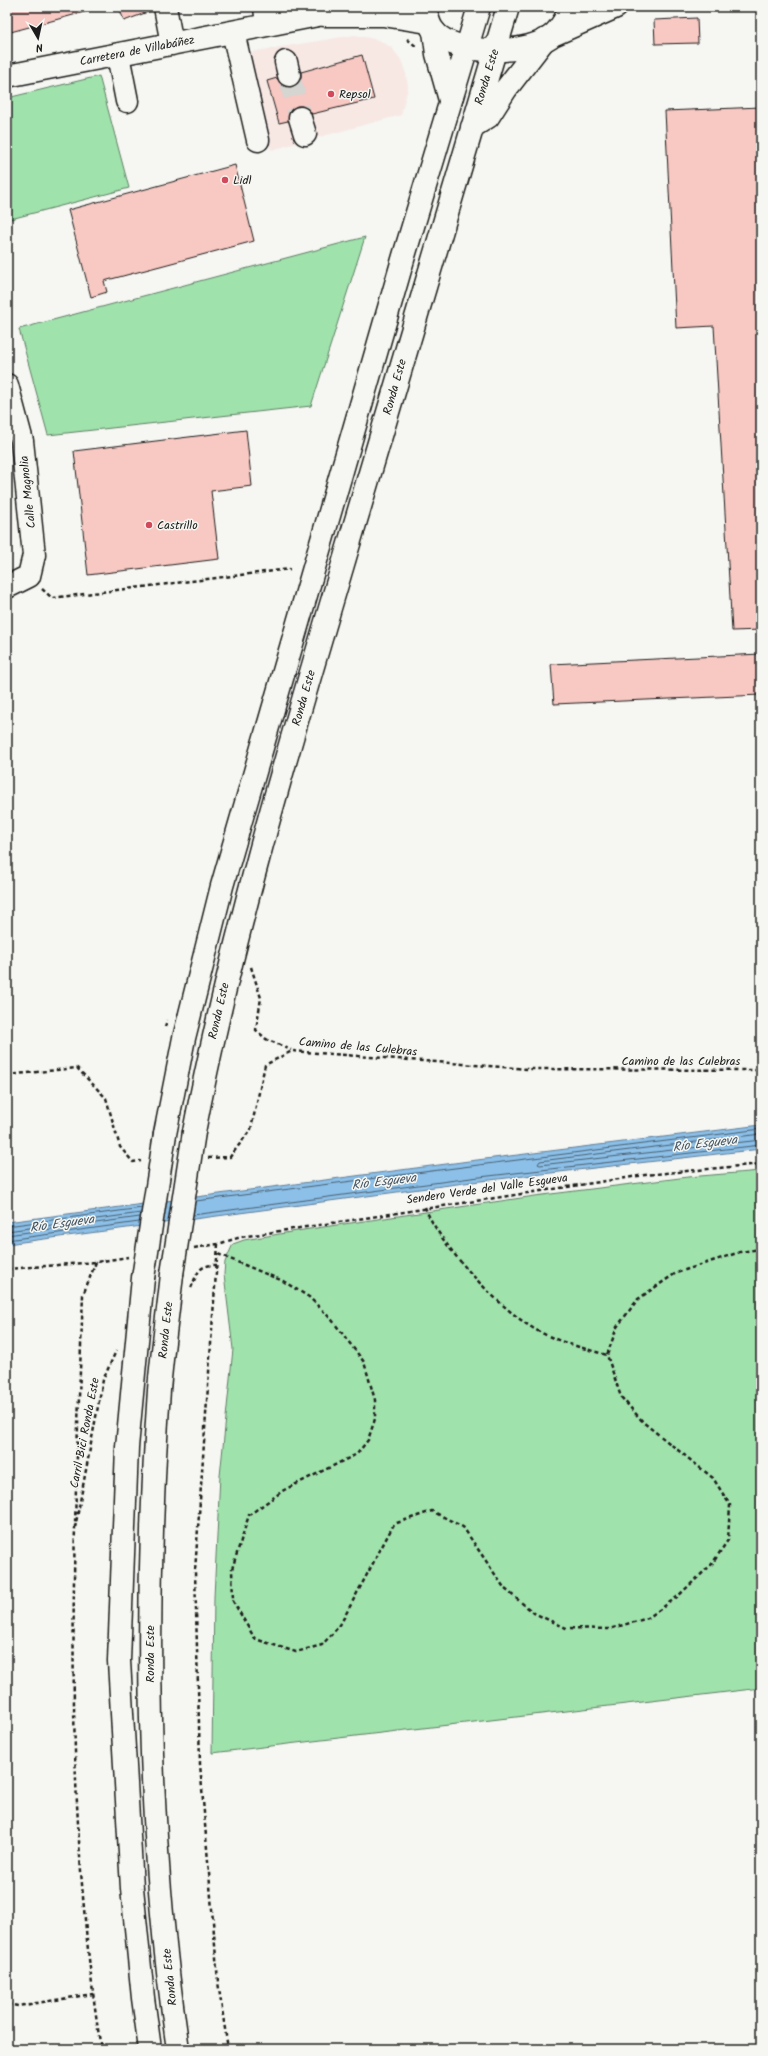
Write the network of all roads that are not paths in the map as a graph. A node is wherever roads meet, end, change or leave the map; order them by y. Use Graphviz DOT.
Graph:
graph roads {
  1 [pos="165,7"];
  2 [pos="341,7"];
  3 [pos="479,7"];
  4 [pos="508,7"];
  5 [pos="570,7"];
  6 [pos="616,7"];
  7 [pos="318,15"];
  8 [pos="266,16"];
  9 [pos="429,20"];
  10 [pos="233,32"];
  11 [pos="549,37"];
  12 [pos="172,44"];
  13 [pos="466,47"];
  14 [pos="495,51"];
  15 [pos="118,55"];
  16 [pos="7,76"];
  17 [pos="450,100"];
  18 [pos="127,101"];
  19 [pos="472,127"];
  20 [pos="258,140"];
  21 [pos="7,385"];
  22 [pos="7,587"];
  23 [pos="150,2049"];
  24 [pos="178,2049"];
  1 -- 12 [label="main road"];
  2 -- 7 [label="main road"];
  3 -- 13 [label="main road"];
  4 -- 14 [label="main road, Ronda Este"];
  5 -- 11 [label="main road"];
  6 -- 11 [label="main road"];
  7 -- 8 [label="main road, Carretera de Villabáñez"];
  7 -- 9 [label="main road"];
  8 -- 10 [label="main road, Carretera de Villabáñez"];
  9 -- 13 [label="main road"];
  9 -- 17 [label="main road"];
  10 -- 12 [label="main road, Carretera de Villabáñez"];
  10 -- 20 [label="main road"];
  11 -- 14 [label="main road"];
  11 -- 19 [label="main road"];
  12 -- 15 [label="main road, Carretera de Villabáñez"];
  13 -- 14 [label="main road"];
  13 -- 17 [label="main road"];
  14 -- 19 [label="main road, Ronda Este"];
  15 -- 16 [label="main road, Carretera de Villabáñez"];
  15 -- 18 [label="main road"];
  17 -- 23 [label="main road, bridge"];
  19 -- 24 [label="main road, Ronda Este, bridge"];
  21 -- 22 [label="main road, Calle Magnolia"];
}
